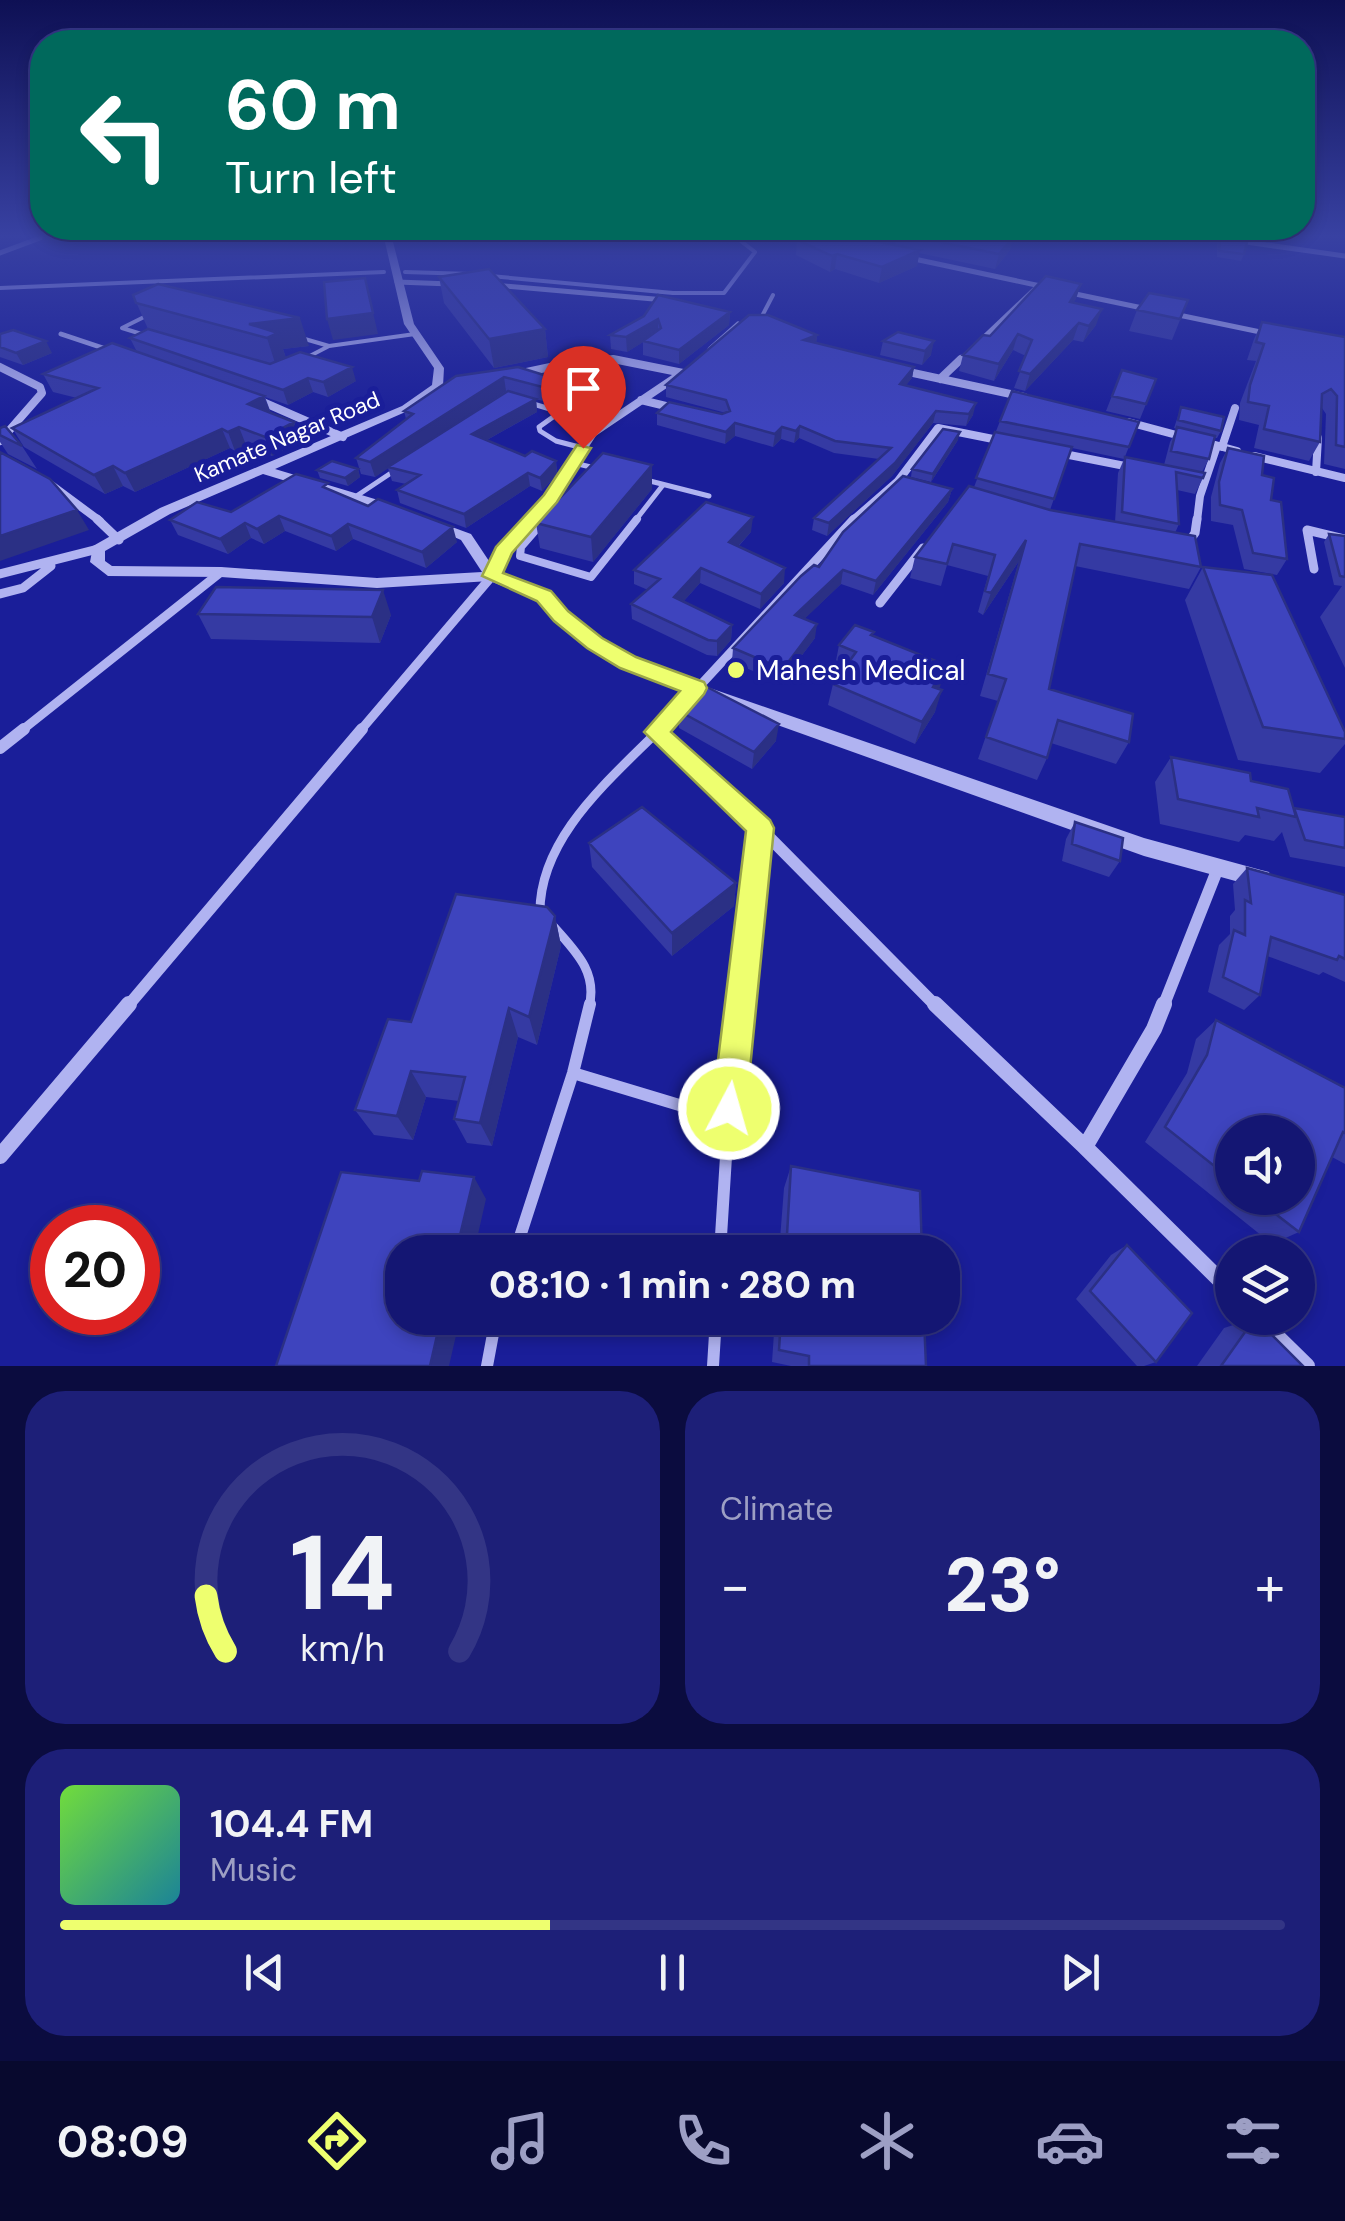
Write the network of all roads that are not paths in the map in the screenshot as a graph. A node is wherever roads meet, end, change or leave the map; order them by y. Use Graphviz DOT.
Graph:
graph roads {
  1 [pos="402,302"];
  2 [pos="769,302"];
  3 [pos="1021,302"];
  4 [pos="1115,302"];
  5 [pos="157,310"];
  6 [pos="761,318"];
  7 [pos="774,322"];
  8 [pos="61,334"];
  9 [pos="288,334"];
  10 [pos="415,334"];
  11 [pos="1287,337"];
  12 [pos="156,338"];
  13 [pos="329,346"];
  14 [pos="642,349"];
  15 [pos="116,352"];
  16 [pos="627,359"];
  17 [pos="294,364"];
  18 [pos="0,367"];
  19 [pos="898,370"];
  20 [pos="682,373"];
  21 [pos="512,375"];
  22 [pos="940,379"];
  23 [pos="452,384"];
  24 [pos="437,386"];
  25 [pos="245,395"];
  26 [pos="519,400"];
  27 [pos="641,400"];
  28 [pos="1040,401"];
  29 [pos="1235,408"];
  30 [pos="690,412"];
  31 [pos="1111,418"];
  32 [pos="1318,434"];
  33 [pos="343,437"];
  34 [pos="0,442"];
  35 [pos="1014,444"];
  36 [pos="1220,446"];
  37 [pos="583,448"];
  38 [pos="1052,451"];
  39 [pos="574,462"];
  40 [pos="401,467"];
  41 [pos="592,467"];
  42 [pos="265,470"];
  43 [pos="610,471"];
  44 [pos="1148,471"];
  45 [pos="1316,472"];
  46 [pos="29,474"];
  47 [pos="628,476"];
  48 [pos="1345,478"];
  49 [pos="1186,479"];
  50 [pos="580,480"];
  51 [pos="898,481"];
  52 [pos="1205,482"];
  53 [pos="663,484"];
  54 [pos="913,486"];
  55 [pos="709,496"];
  56 [pos="355,497"];
  57 [pos="556,507"];
  58 [pos="1345,539"];
  59 [pos="119,540"];
  60 [pos="926,544"];
  61 [pos="98,549"];
  62 [pos="1172,549"];
  63 [pos="55,562"];
  64 [pos="1314,569"];
  65 [pos="221,572"];
  66 [pos="0,574"];
  67 [pos="492,576"];
  68 [pos="0,594"];
  69 [pos="880,604"];
  70 [pos="696,688"];
  71 [pos="656,732"];
  72 [pos="0,748"];
  73 [pos="760,828"];
  74 [pos="1218,868"];
  75 [pos="1272,882"];
  76 [pos="747,951"];
  77 [pos="574,1073"];
  78 [pos="729,1120"];
  79 [pos="1085,1147"];
  80 [pos="0,1156"];
  81 [pos="521,1235"];
  82 [pos="721,1235"];
  83 [pos="1215,1275"];
  84 [pos="493,1335"];
  85 [pos="715,1335"];
  86 [pos="1275,1335"];
  87 [pos="487,1366"];
  88 [pos="713,1366"];
  89 [pos="1307,1366"];
  1 -- 10 [label="street"];
  2 -- 6 [label="lane"];
  3 -- 22 [label="street"];
  4 -- 11 [label="street"];
  5 -- 12 [label="lane"];
  6 -- 7 [label="street"];
  6 -- 20 [label="street"];
  8 -- 15 [label="street"];
  9 -- 13 [label="lane"];
  10 -- 13 [label="lane"];
  10 -- 24 [label="street"];
  13 -- 17 [label="lane"];
  14 -- 16 [label="street"];
  16 -- 20 [label="street"];
  16 -- 21 [label="street"];
  18 -- 34 [label="street"];
  19 -- 22 [label="street"];
  20 -- 27 [label="street"];
  22 -- 28 [label="street"];
  23 -- 24 [label="street"];
  24 -- 33 [label="street, Kamate Nagar Road"];
  25 -- 33 [label="street"];
  26 -- 37 [label="lane"];
  27 -- 30 [label="street"];
  27 -- 37 [label="street"];
  29 -- 36 [label="street"];
  31 -- 36 [label="street"];
  32 -- 45 [label="street"];
  33 -- 42 [label="street, Kamate Nagar Road"];
  35 -- 51 [label="street"];
  36 -- 45 [label="street"];
  36 -- 52 [label="street"];
  37 -- 39 [label="street"];
  38 -- 44 [label="street"];
  39 -- 41 [label="lane"];
  39 -- 67 [label="street"];
  40 -- 56 [label="lane"];
  41 -- 43 [label="lane"];
  41 -- 50 [label="lane"];
  42 -- 56 [label="street"];
  42 -- 59 [label="street, Kamate Nagar Road"];
  45 -- 48 [label="street"];
  46 -- 59 [label="street"];
  47 -- 53 [label="lane"];
  49 -- 52 [label="street"];
  51 -- 54 [label="street"];
  51 -- 70 [label="street"];
  52 -- 62 [label="street"];
  53 -- 55 [label="lane"];
  53 -- 57 [label="lane"];
  56 -- 67 [label="street"];
  58 -- 64 [label="street"];
  59 -- 61 [label="street, Kamate Nagar Road"];
  60 -- 69 [label="street"];
  61 -- 63 [label="street, Kamate Nagar Road"];
  61 -- 65 [label="street"];
  63 -- 66 [label="street, Kamate Nagar Road"];
  63 -- 68 [label="street"];
  65 -- 67 [label="street"];
  65 -- 72 [label="street"];
  67 -- 70 [label="street"];
  67 -- 80 [label="street"];
  70 -- 71 [label="street"];
  70 -- 74 [label="street"];
  71 -- 73 [label="street"];
  71 -- 77 [label="lane"];
  73 -- 76 [label="street"];
  73 -- 79 [label="street"];
  74 -- 75 [label="street"];
  74 -- 79 [label="street"];
  76 -- 78 [label="lane"];
  77 -- 78 [label="lane"];
  77 -- 81 [label="lane"];
  78 -- 82 [label="lane"];
  79 -- 83 [label="street"];
  84 -- 87 [label="lane"];
  85 -- 88 [label="lane"];
  86 -- 89 [label="street"];
}
